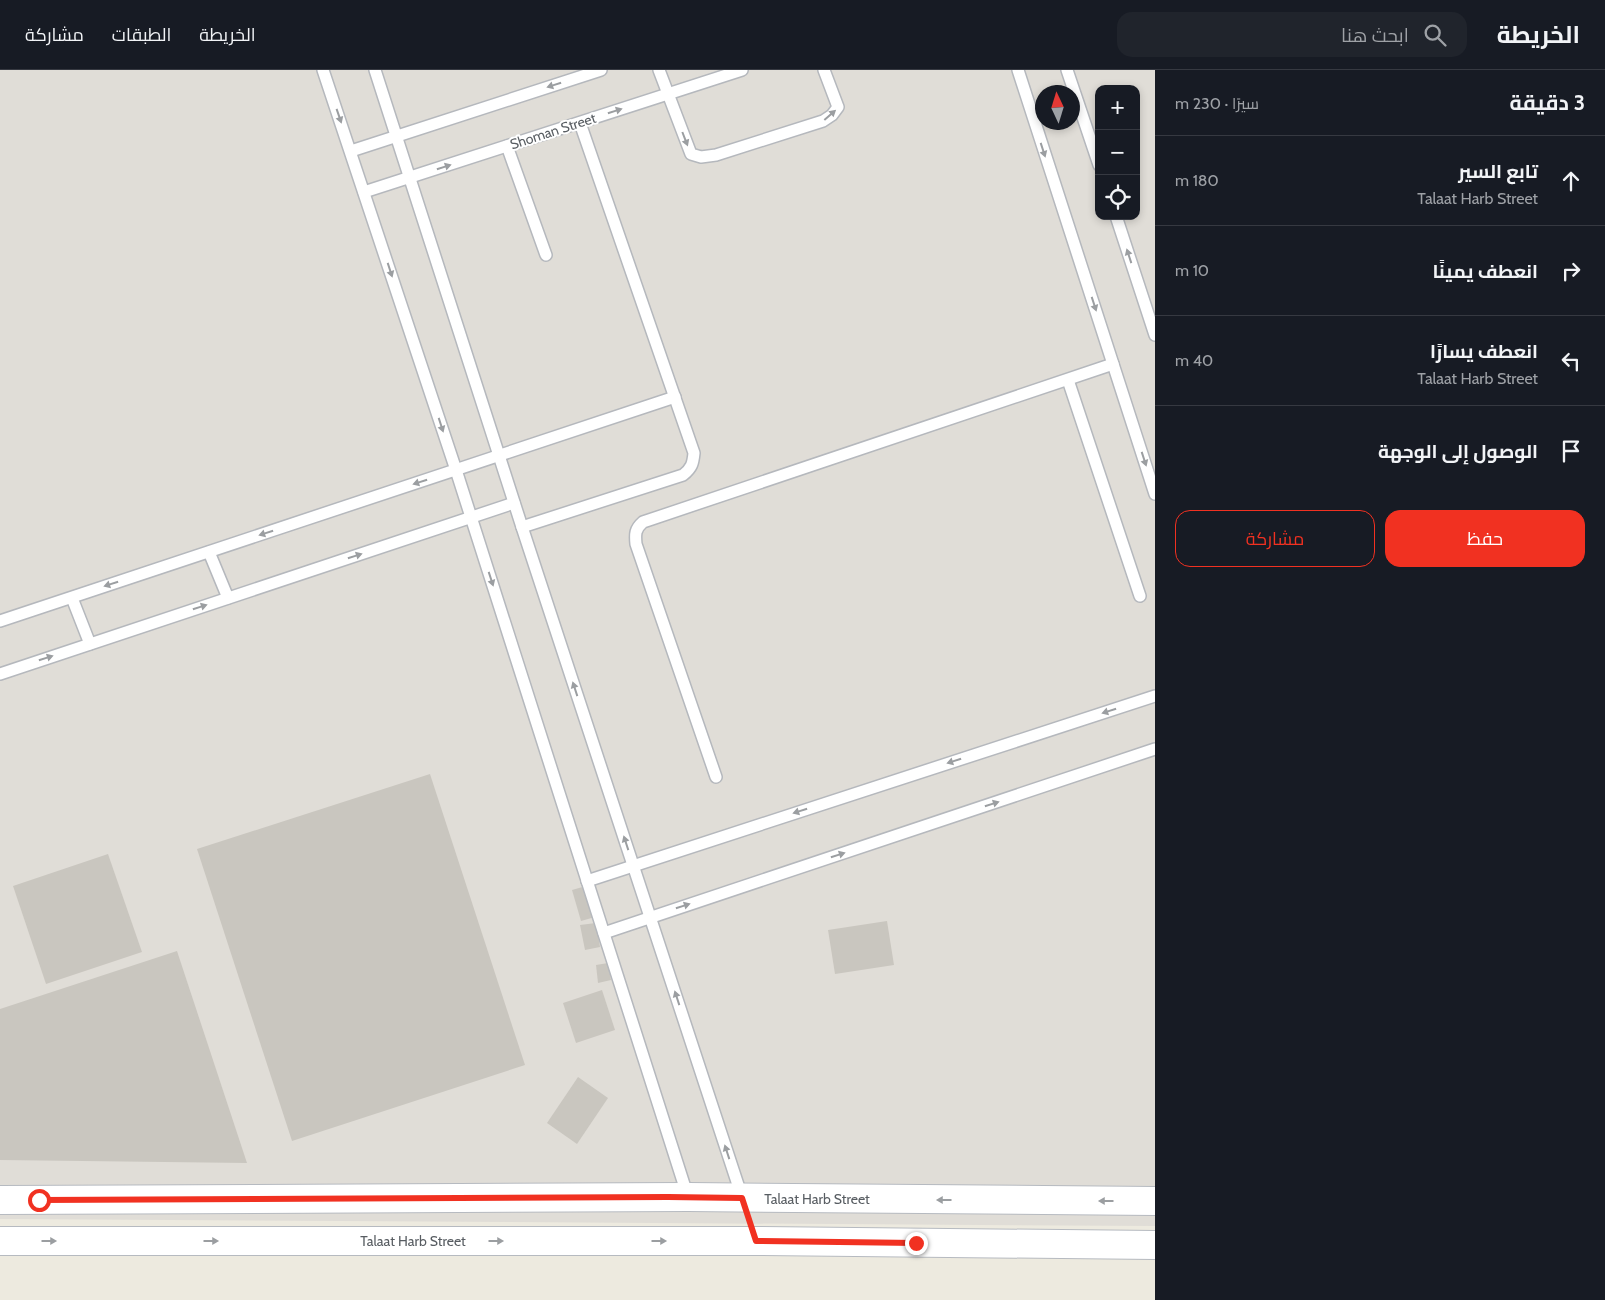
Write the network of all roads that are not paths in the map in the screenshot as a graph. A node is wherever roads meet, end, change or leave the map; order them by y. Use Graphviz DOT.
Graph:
graph roads {
  1 [pos="323,70"];
  2 [pos="375,70"];
  3 [pos="601,70"];
  4 [pos="659,70"];
  5 [pos="742,70"];
  6 [pos="824,70"];
  7 [pos="1018,70"];
  8 [pos="1067,70"];
  9 [pos="668,94"];
  10 [pos="580,123"];
  11 [pos="397,136"];
  12 [pos="507,146"];
  13 [pos="351,151"];
  14 [pos="1095,153"];
  15 [pos="411,177"];
  16 [pos="364,192"];
  17 [pos="1117,220"];
  18 [pos="546,255"];
  19 [pos="1155,335"];
  20 [pos="1113,364"];
  21 [pos="1068,380"];
  22 [pos="675,397"];
  23 [pos="500,456"];
  24 [pos="456,470"];
  25 [pos="1155,494"];
  26 [pos="514,503"];
  27 [pos="471,517"];
  28 [pos="522,527"];
  29 [pos="209,552"];
  30 [pos="1140,596"];
  31 [pos="72,598"];
  32 [pos="228,598"];
  33 [pos="0,621"];
  34 [pos="90,644"];
  35 [pos="0,674"];
  36 [pos="1155,696"];
  37 [pos="1155,750"];
  38 [pos="716,778"];
  39 [pos="633,866"];
  40 [pos="587,881"];
  41 [pos="650,917"];
  42 [pos="604,933"];
  43 [pos="688,1197"];
  44 [pos="742,1198"];
  45 [pos="0,1200"];
  46 [pos="1155,1202"];
  47 [pos="0,1241"];
  48 [pos="701,1241"];
  49 [pos="756,1241"];
  50 [pos="1155,1245"];
  1 -- 13 [label="lane, one-way"];
  2 -- 11 [label="lane"];
  3 -- 11 [label="lane, one-way"];
  4 -- 9 [label="lane"];
  5 -- 9 [label="lane, Shoman Street"];
  9 -- 6 [label="lane, one-way"];
  7 -- 20 [label="lane, one-way"];
  8 -- 14 [label="lane"];
  10 -- 9 [label="lane, Shoman Street, one-way"];
  10 -- 12 [label="lane, Shoman Street"];
  10 -- 22 [label="lane"];
  11 -- 13 [label="lane"];
  11 -- 15 [label="lane"];
  15 -- 12 [label="lane, Shoman Street, one-way"];
  12 -- 18 [label="lane"];
  13 -- 16 [label="lane"];
  15 -- 16 [label="lane, Shoman Street"];
  15 -- 23 [label="lane"];
  16 -- 24 [label="lane, one-way"];
  19 -- 17 [label="lane, one-way"];
  20 -- 21 [label="lane"];
  20 -- 25 [label="lane, one-way"];
  21 -- 30 [label="lane"];
  21 -- 38 [label="lane"];
  22 -- 23 [label="lane"];
  22 -- 28 [label="lane"];
  23 -- 24 [label="lane"];
  23 -- 26 [label="lane"];
  24 -- 27 [label="lane"];
  24 -- 29 [label="lane, one-way"];
  26 -- 27 [label="lane"];
  26 -- 28 [label="lane"];
  32 -- 27 [label="lane, one-way"];
  27 -- 40 [label="lane, one-way"];
  39 -- 28 [label="lane, one-way"];
  29 -- 31 [label="lane, one-way"];
  29 -- 32 [label="lane"];
  31 -- 33 [label="lane"];
  31 -- 34 [label="lane"];
  34 -- 32 [label="lane, one-way"];
  35 -- 34 [label="lane, one-way"];
  36 -- 39 [label="lane, one-way"];
  41 -- 37 [label="lane, one-way"];
  39 -- 40 [label="lane"];
  39 -- 41 [label="lane"];
  40 -- 42 [label="lane"];
  41 -- 42 [label="lane"];
  44 -- 41 [label="lane, one-way"];
  42 -- 43 [label="lane"];
  43 -- 44 [label="main road, Talaat Harb Street"];
  43 -- 45 [label="main road, Talaat Harb Street"];
  43 -- 48 [label="main road"];
  46 -- 44 [label="main road, Talaat Harb Street, one-way"];
  44 -- 49 [label="main road"];
  47 -- 48 [label="main road, Talaat Harb Street, one-way"];
  48 -- 49 [label="main road, Talaat Harb Street"];
  49 -- 50 [label="main road, Talaat Harb Street"];
}
